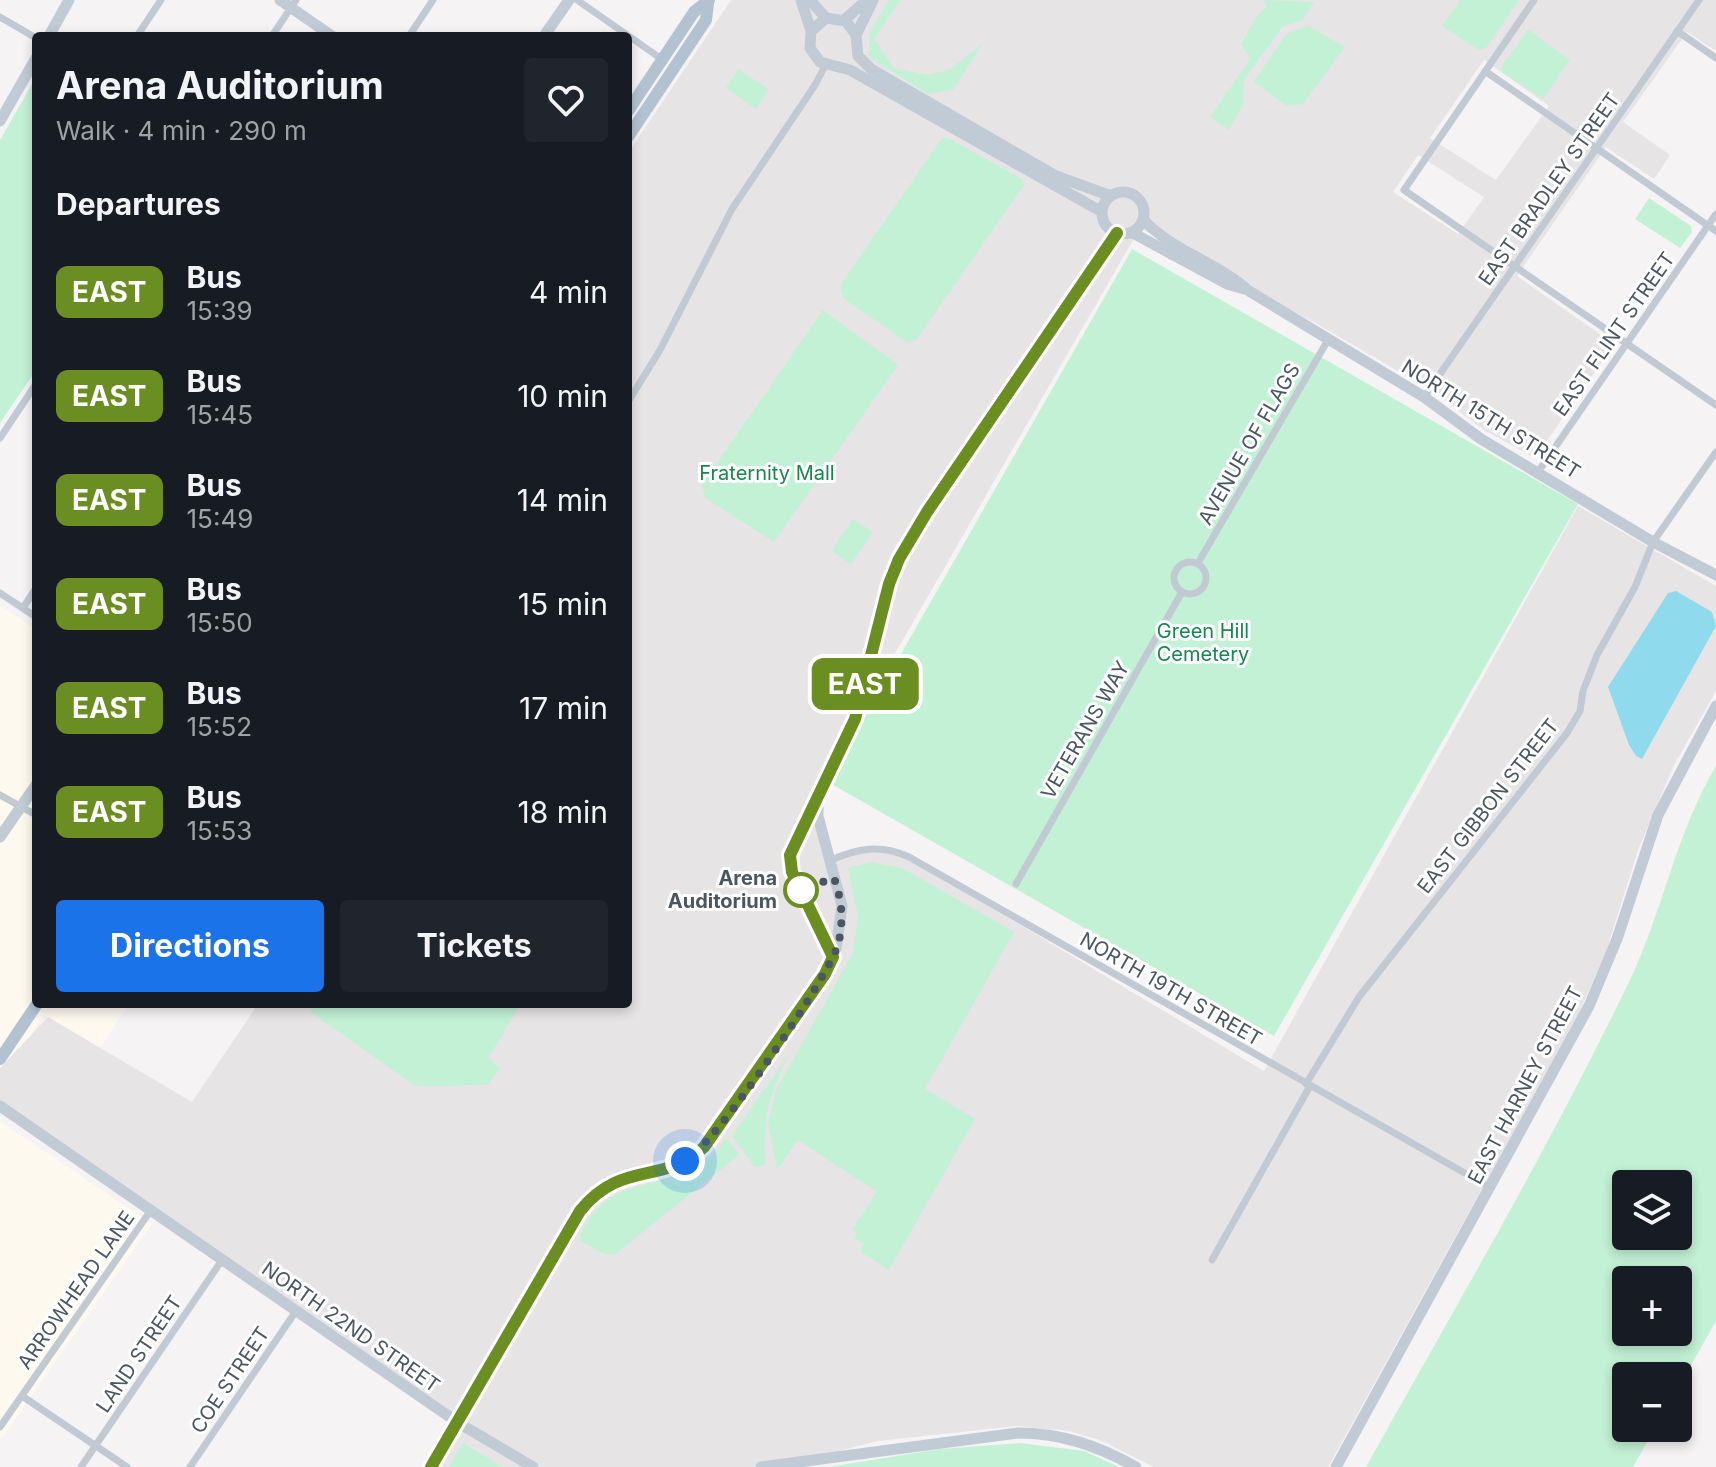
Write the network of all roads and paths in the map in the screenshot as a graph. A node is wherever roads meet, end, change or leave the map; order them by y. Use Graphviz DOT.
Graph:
graph roads {
  1 [pos="69,0"];
  2 [pos="161,0"];
  3 [pos="280,0"];
  4 [pos="433,0"];
  5 [pos="569,0"];
  6 [pos="577,0"];
  7 [pos="801,0"];
  8 [pos="810,0"];
  9 [pos="870,0"];
  10 [pos="1534,0"];
  11 [pos="1699,0"];
  12 [pos="709,1"];
  13 [pos="293,4"];
  14 [pos="0,17"];
  15 [pos="826,18"];
  16 [pos="844,20"];
  17 [pos="811,31"];
  18 [pos="1677,31"];
  19 [pos="51,32"];
  20 [pos="140,32"];
  21 [pos="275,32"];
  22 [pos="327,32"];
  23 [pos="412,32"];
  24 [pos="547,32"];
  25 [pos="623,32"];
  26 [pos="856,35"];
  27 [pos="32,36"];
  28 [pos="632,38"];
  29 [pos="856,49"];
  30 [pos="1716,58"];
  31 [pos="663,60"];
  32 [pos="826,64"];
  33 [pos="32,65"];
  34 [pos="839,65"];
  35 [pos="1485,71"];
  36 [pos="632,105"];
  37 [pos="946,119"];
  38 [pos="0,121"];
  39 [pos="632,131"];
  40 [pos="1596,149"];
  41 [pos="1111,196"];
  42 [pos="1102,212"];
  43 [pos="1716,214"];
  44 [pos="1143,219"];
  45 [pos="1708,226"];
  46 [pos="1716,231"];
  47 [pos="1131,232"];
  48 [pos="1117,233"];
  49 [pos="1515,265"];
  50 [pos="1249,291"];
  51 [pos="1328,340"];
  52 [pos="1627,343"];
  53 [pos="32,390"];
  54 [pos="632,396"];
  55 [pos="1424,397"];
  56 [pos="1716,405"];
  57 [pos="0,438"];
  58 [pos="1716,452"];
  59 [pos="1538,472"];
  60 [pos="1653,542"];
  61 [pos="1198,563"];
  62 [pos="1716,575"];
  63 [pos="1182,592"];
  64 [pos="0,593"];
  65 [pos="32,594"];
  66 [pos="23,608"];
  67 [pos="32,614"];
  68 [pos="1716,706"];
  69 [pos="32,791"];
  70 [pos="0,795"];
  71 [pos="21,807"];
  72 [pos="32,813"];
  73 [pos="0,837"];
  74 [pos="829,861"];
  75 [pos="1016,884"];
  76 [pos="34,1008"];
  77 [pos="0,1059"];
  78 [pos="1308,1085"];
  79 [pos="0,1106"];
  80 [pos="1491,1188"];
  81 [pos="151,1210"];
  82 [pos="222,1260"];
  83 [pos="1212,1260"];
  84 [pos="296,1311"];
  85 [pos="22,1396"];
  86 [pos="457,1422"];
  87 [pos="0,1427"];
  88 [pos="96,1446"];
  89 [pos="785,1466"];
  90 [pos="81,1467"];
  91 [pos="127,1467"];
  92 [pos="190,1467"];
  93 [pos="431,1467"];
  94 [pos="533,1467"];
  95 [pos="761,1467"];
  96 [pos="1136,1467"];
  97 [pos="1336,1467"];
  1 -- 19 [label="street"];
  2 -- 20 [label="street"];
  3 -- 13 [label="street"];
  4 -- 23 [label="street"];
  5 -- 24 [label="street"];
  6 -- 25 [label="street"];
  7 -- 17 [label="street"];
  8 -- 15 [label="street"];
  9 -- 16 [label="street"];
  9 -- 26 [label="street"];
  10 -- 35 [label="street"];
  11 -- 18 [label="street, EAST BRADLEY STREET"];
  12 -- 31 [label="main road"];
  12 -- 39 [label="main road"];
  13 -- 21 [label="street"];
  13 -- 22 [label="street"];
  14 -- 27 [label="street"];
  15 -- 16 [label="street"];
  15 -- 17 [label="street"];
  16 -- 26 [label="street"];
  17 -- 32 [label="street"];
  18 -- 30 [label="street"];
  18 -- 40 [label="street, EAST BRADLEY STREET"];
  26 -- 29 [label="street"];
  28 -- 31 [label="street"];
  29 -- 34 [label="street"];
  29 -- 37 [label="street"];
  31 -- 36 [label="main road"];
  32 -- 34 [label="street"];
  32 -- 54 [label="street"];
  33 -- 38 [label="street"];
  34 -- 37 [label="street"];
  35 -- 40 [label="street"];
  35 -- 49 [label="street"];
  37 -- 41 [label="street, NORTH 15TH STREET"];
  37 -- 42 [label="street"];
  40 -- 45 [label="street"];
  40 -- 49 [label="street, EAST BRADLEY STREET"];
  41 -- 42 [label="street"];
  41 -- 44 [label="street, NORTH 15TH STREET"];
  42 -- 48 [label="street"];
  43 -- 45 [label="street, EAST FLINT STREET"];
  44 -- 47 [label="street"];
  44 -- 50 [label="street, NORTH 15TH STREET"];
  45 -- 46 [label="street"];
  45 -- 52 [label="street, EAST FLINT STREET"];
  47 -- 48 [label="street"];
  47 -- 50 [label="street, NORTH 15TH STREET"];
  48 -- 74 [label="street"];
  49 -- 52 [label="street"];
  49 -- 55 [label="street, EAST BRADLEY STREET"];
  50 -- 51 [label="street, NORTH 15TH STREET"];
  51 -- 55 [label="street, NORTH 15TH STREET"];
  51 -- 61 [label="street, AVENUE OF FLAGS"];
  52 -- 56 [label="street"];
  52 -- 59 [label="street, EAST FLINT STREET"];
  53 -- 57 [label="street"];
  55 -- 59 [label="street, NORTH 15TH STREET"];
  58 -- 60 [label="street, EAST GIBBON STREET"];
  59 -- 60 [label="street, NORTH 15TH STREET"];
  60 -- 62 [label="street, NORTH 15TH STREET"];
  60 -- 78 [label="street, EAST GIBBON STREET"];
  61 -- 63 [label="street"];
  61 -- 63 [label="street"];
  63 -- 75 [label="street, VETERANS WAY"];
  64 -- 66 [label="street"];
  65 -- 66 [label="street"];
  66 -- 67 [label="street"];
  68 -- 80 [label="street, EAST HARNEY STREET"];
  69 -- 71 [label="street"];
  70 -- 71 [label="street"];
  71 -- 72 [label="street"];
  71 -- 73 [label="street"];
  74 -- 78 [label="street, NORTH 19TH STREET"];
  74 -- 86 [label="street"];
  76 -- 77 [label="main road"];
  78 -- 80 [label="street, NORTH 19TH STREET"];
  78 -- 83 [label="street, EAST GIBBON STREET"];
  79 -- 81 [label="street, NORTH 22ND STREET"];
  80 -- 97 [label="street, EAST HARNEY STREET"];
  81 -- 82 [label="street, NORTH 22ND STREET"];
  81 -- 85 [label="street, ARROWHEAD LANE"];
  82 -- 84 [label="street, NORTH 22ND STREET"];
  82 -- 88 [label="street, LAND STREET"];
  84 -- 86 [label="street, NORTH 22ND STREET"];
  84 -- 92 [label="street, COE STREET"];
  85 -- 87 [label="street, ARROWHEAD LANE"];
  85 -- 88 [label="street"];
  86 -- 93 [label="street"];
  86 -- 94 [label="street, NORTH 22ND STREET"];
  88 -- 90 [label="street, LAND STREET"];
  88 -- 91 [label="street"];
  89 -- 95 [label="street"];
  89 -- 96 [label="street"];
}
